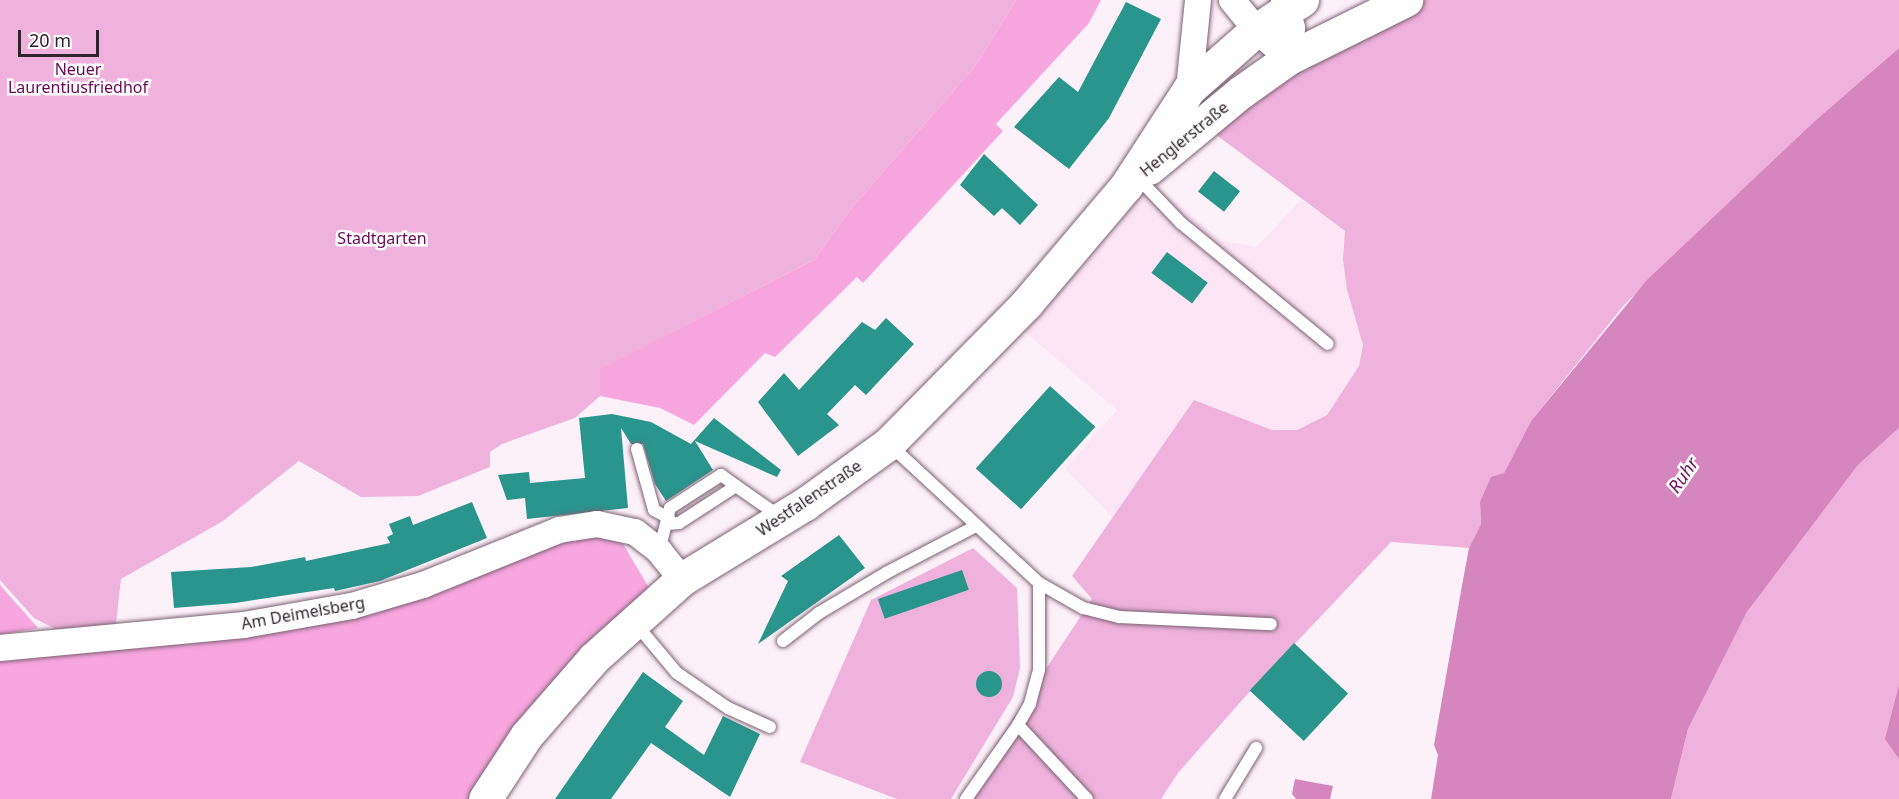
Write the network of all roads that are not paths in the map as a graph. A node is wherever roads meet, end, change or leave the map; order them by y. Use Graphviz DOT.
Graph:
graph roads {
  1 [pos="1198,0"];
  2 [pos="1232,0"];
  3 [pos="1406,0"];
  4 [pos="1291,3"];
  5 [pos="1256,30"];
  6 [pos="1289,58"];
  7 [pos="1189,89"];
  8 [pos="1132,182"];
  9 [pos="1328,344"];
  10 [pos="888,444"];
  11 [pos="637,449"];
  12 [pos="782,518"];
  13 [pos="669,521"];
  14 [pos="976,526"];
  15 [pos="659,551"];
  16 [pos="682,579"];
  17 [pos="1039,583"];
  18 [pos="634,622"];
  19 [pos="1271,624"];
  20 [pos="783,641"];
  21 [pos="0,648"];
  22 [pos="1018,725"];
  23 [pos="770,727"];
  24 [pos="1256,748"];
  25 [pos="484,799"];
  26 [pos="966,799"];
  27 [pos="1087,799"];
  28 [pos="1225,799"];
  1 -- 7 [label="street"];
  2 -- 5 [label="street"];
  3 -- 6 [label="main road, Henglerstraße"];
  4 -- 5 [label="main road, Henglerstraße"];
  4 -- 6 [label="street"];
  5 -- 6 [label="street"];
  5 -- 7 [label="main road, Henglerstraße"];
  6 -- 8 [label="main road, Henglerstraße"];
  7 -- 8 [label="main road, Henglerstraße"];
  8 -- 9 [label="lane"];
  8 -- 10 [label="main road, Westfalenstraße"];
  10 -- 12 [label="main road, Westfalenstraße"];
  10 -- 14 [label="lane"];
  11 -- 13 [label="lane"];
  12 -- 13 [label="lane"];
  12 -- 16 [label="main road, Westfalenstraße"];
  13 -- 15 [label="lane"];
  14 -- 17 [label="lane"];
  14 -- 20 [label="lane"];
  15 -- 16 [label="street, Am Deimelsberg"];
  15 -- 21 [label="street, Am Deimelsberg"];
  16 -- 18 [label="main road, Westfalenstraße"];
  17 -- 19 [label="lane"];
  17 -- 22 [label="lane"];
  18 -- 23 [label="lane"];
  18 -- 25 [label="main road, Westfalenstraße"];
  22 -- 26 [label="lane"];
  22 -- 27 [label="lane"];
  24 -- 28 [label="lane"];
}
